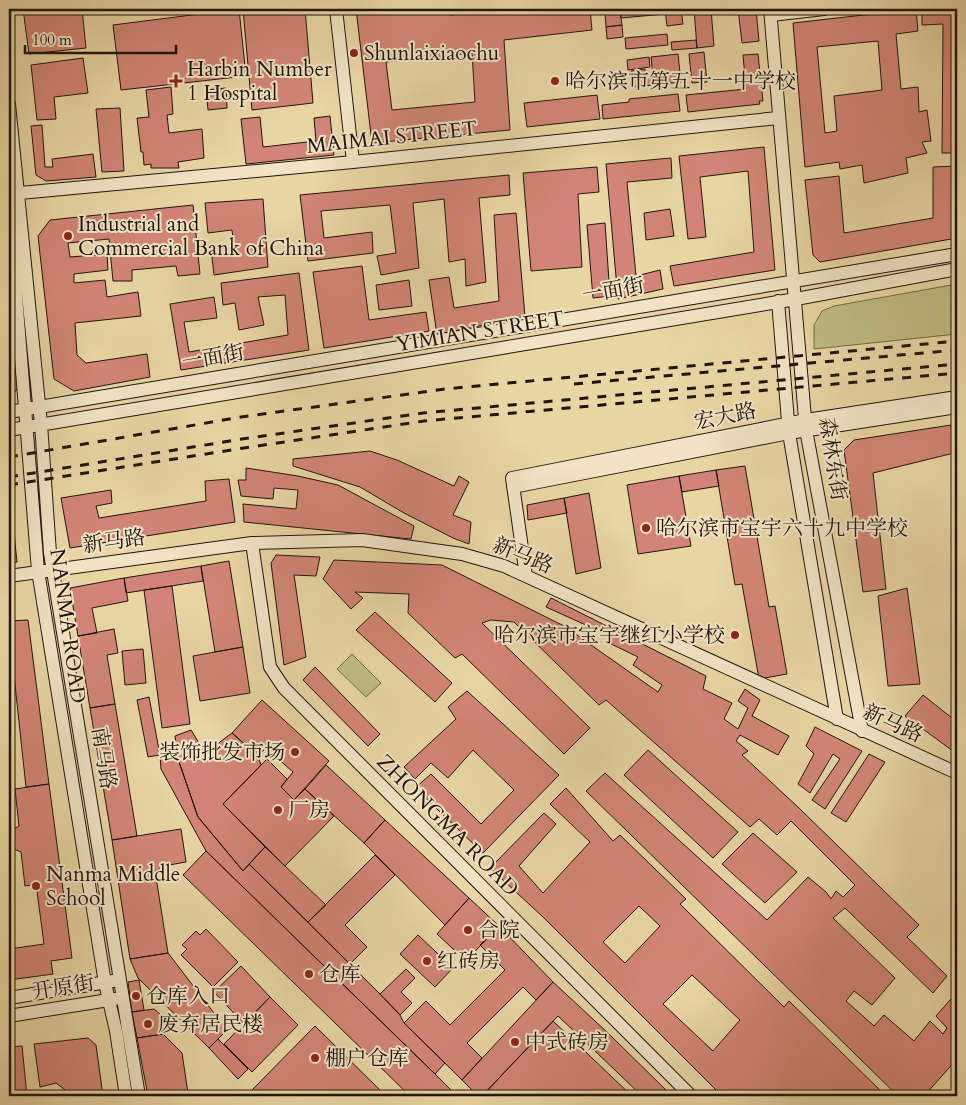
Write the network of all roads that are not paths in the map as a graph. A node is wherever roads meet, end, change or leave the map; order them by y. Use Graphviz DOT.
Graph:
graph roads {
  1 [pos="336,9"];
  2 [pos="824,9"];
  3 [pos="770,12"];
  4 [pos="9,104"];
  5 [pos="778,118"];
  6 [pos="353,162"];
  7 [pos="13,193"];
  8 [pos="9,208"];
  9 [pos="957,254"];
  10 [pos="957,269"];
  11 [pos="793,280"];
  12 [pos="796,299"];
  13 [pos="778,301"];
  14 [pos="957,397"];
  15 [pos="39,406"];
  16 [pos="957,407"];
  17 [pos="25,409"];
  18 [pos="9,412"];
  19 [pos="41,424"];
  20 [pos="806,425"];
  21 [pos="26,426"];
  22 [pos="789,428"];
  23 [pos="9,430"];
  24 [pos="252,543"];
  25 [pos="52,569"];
  26 [pos="38,571"];
  27 [pos="9,576"];
  28 [pos="526,576"];
  29 [pos="837,719"];
  30 [pos="862,731"];
  31 [pos="957,774"];
  32 [pos="120,980"];
  33 [pos="105,982"];
  34 [pos="9,998"];
  35 [pos="123,998"];
  36 [pos="108,1000"];
  37 [pos="9,1016"];
  38 [pos="126,1096"];
  39 [pos="139,1096"];
  40 [pos="691,1096"];
  1 -- 6 [label="main road"];
  2 -- 3 [label="main road"];
  3 -- 5 [label="main road, 森林东街"];
  4 -- 7 [label="main road, 南马路"];
  5 -- 6 [label="main road, MAIMAI STREET"];
  5 -- 11 [label="main road, 森林东街"];
  6 -- 7 [label="main road, MAIMAI STREET"];
  7 -- 15 [label="main road, 南马路"];
  8 -- 17 [label="main road, NANMA ROAD"];
  9 -- 11 [label="main road, 一面街"];
  10 -- 12 [label="main road, YIMIAN STREET"];
  11 -- 12 [label="main road, 森林东街"];
  11 -- 15 [label="main road, 一面街"];
  12 -- 13 [label="main road, YIMIAN STREET"];
  12 -- 20 [label="main road, 森林东街"];
  13 -- 19 [label="main road, YIMIAN STREET"];
  13 -- 22 [label="main road, 森林东街"];
  14 -- 20 [label="main road, 宏大路"];
  15 -- 17 [label="main road, 一面街"];
  15 -- 19 [label="main road, 南马路"];
  16 -- 20 [label="main road, 宏大路"];
  17 -- 18 [label="main road, 一面街"];
  17 -- 21 [label="main road, NANMA ROAD"];
  19 -- 21 [label="main road, YIMIAN STREET"];
  19 -- 25 [label="main road, 南马路"];
  20 -- 22 [label="main road, 宏大路"];
  20 -- 30 [label="main road, 森林东街"];
  21 -- 23 [label="main road, YIMIAN STREET"];
  21 -- 26 [label="main road, NANMA ROAD"];
  22 -- 28 [label="main road, 宏大路"];
  22 -- 29 [label="main road, 森林东街"];
  24 -- 25 [label="main road, 新马路"];
  24 -- 28 [label="main road, 新马路"];
  24 -- 40 [label="main road, ZHONGMA ROAD"];
  25 -- 26 [label="main road, 新马路"];
  25 -- 32 [label="main road, 南马路"];
  26 -- 27 [label="main road, 新马路"];
  26 -- 33 [label="main road, NANMA ROAD"];
  28 -- 29 [label="main road, 新马路"];
  29 -- 30 [label="main road, 新马路"];
  30 -- 31 [label="main road, 新马路"];
  32 -- 33 [label="main road, 开原街"];
  32 -- 35 [label="main road, 南马路"];
  33 -- 34 [label="main road, 开原街"];
  33 -- 36 [label="main road, NANMA ROAD"];
  35 -- 36 [label="main road, 开原街"];
  35 -- 39 [label="main road, 南马路"];
  36 -- 37 [label="main road, 开原街"];
  36 -- 38 [label="main road, NANMA ROAD"];
}
